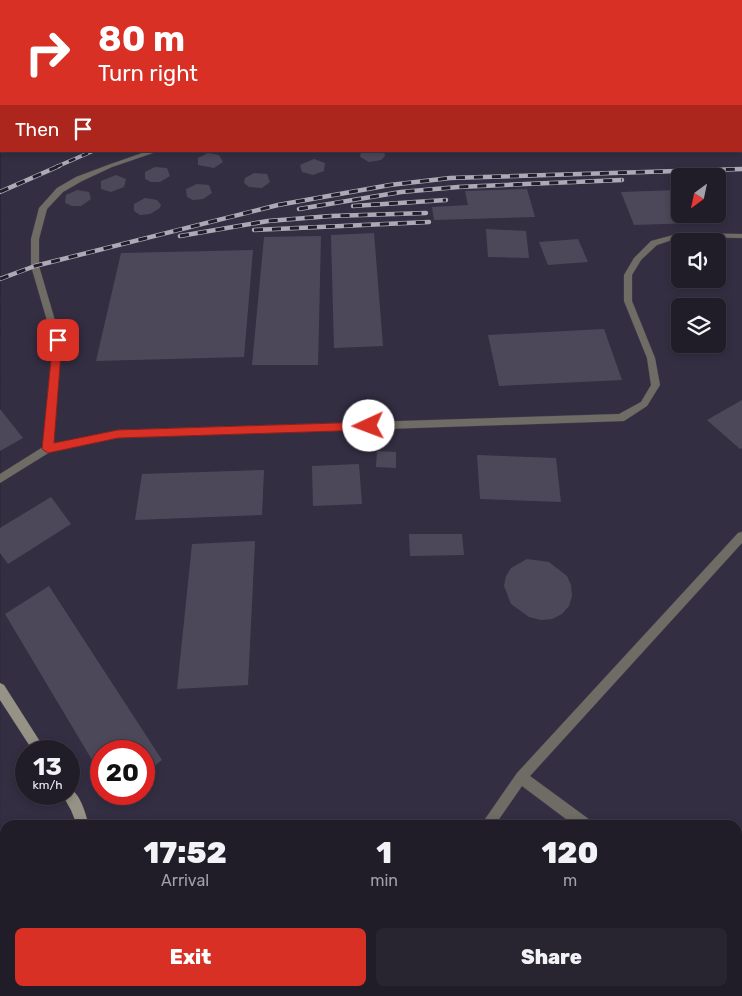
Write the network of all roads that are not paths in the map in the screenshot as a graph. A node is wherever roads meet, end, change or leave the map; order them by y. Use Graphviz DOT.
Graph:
graph roads {
  1 [pos="153,152"];
  2 [pos="742,236"];
  3 [pos="48,449"];
  4 [pos="0,479"];
  5 [pos="742,536"];
  6 [pos="0,690"];
  7 [pos="33,740"];
  8 [pos="521,777"];
  9 [pos="76,806"];
  10 [pos="82,820"];
  11 [pos="491,820"];
  12 [pos="578,820"];
  1 -- 3 [label="lane"];
  2 -- 3 [label="lane"];
  3 -- 4 [label="lane"];
  5 -- 8 [label="lane"];
  6 -- 7 [label="main road"];
  8 -- 11 [label="lane"];
  8 -- 12 [label="lane"];
  9 -- 10 [label="lane"];
}
